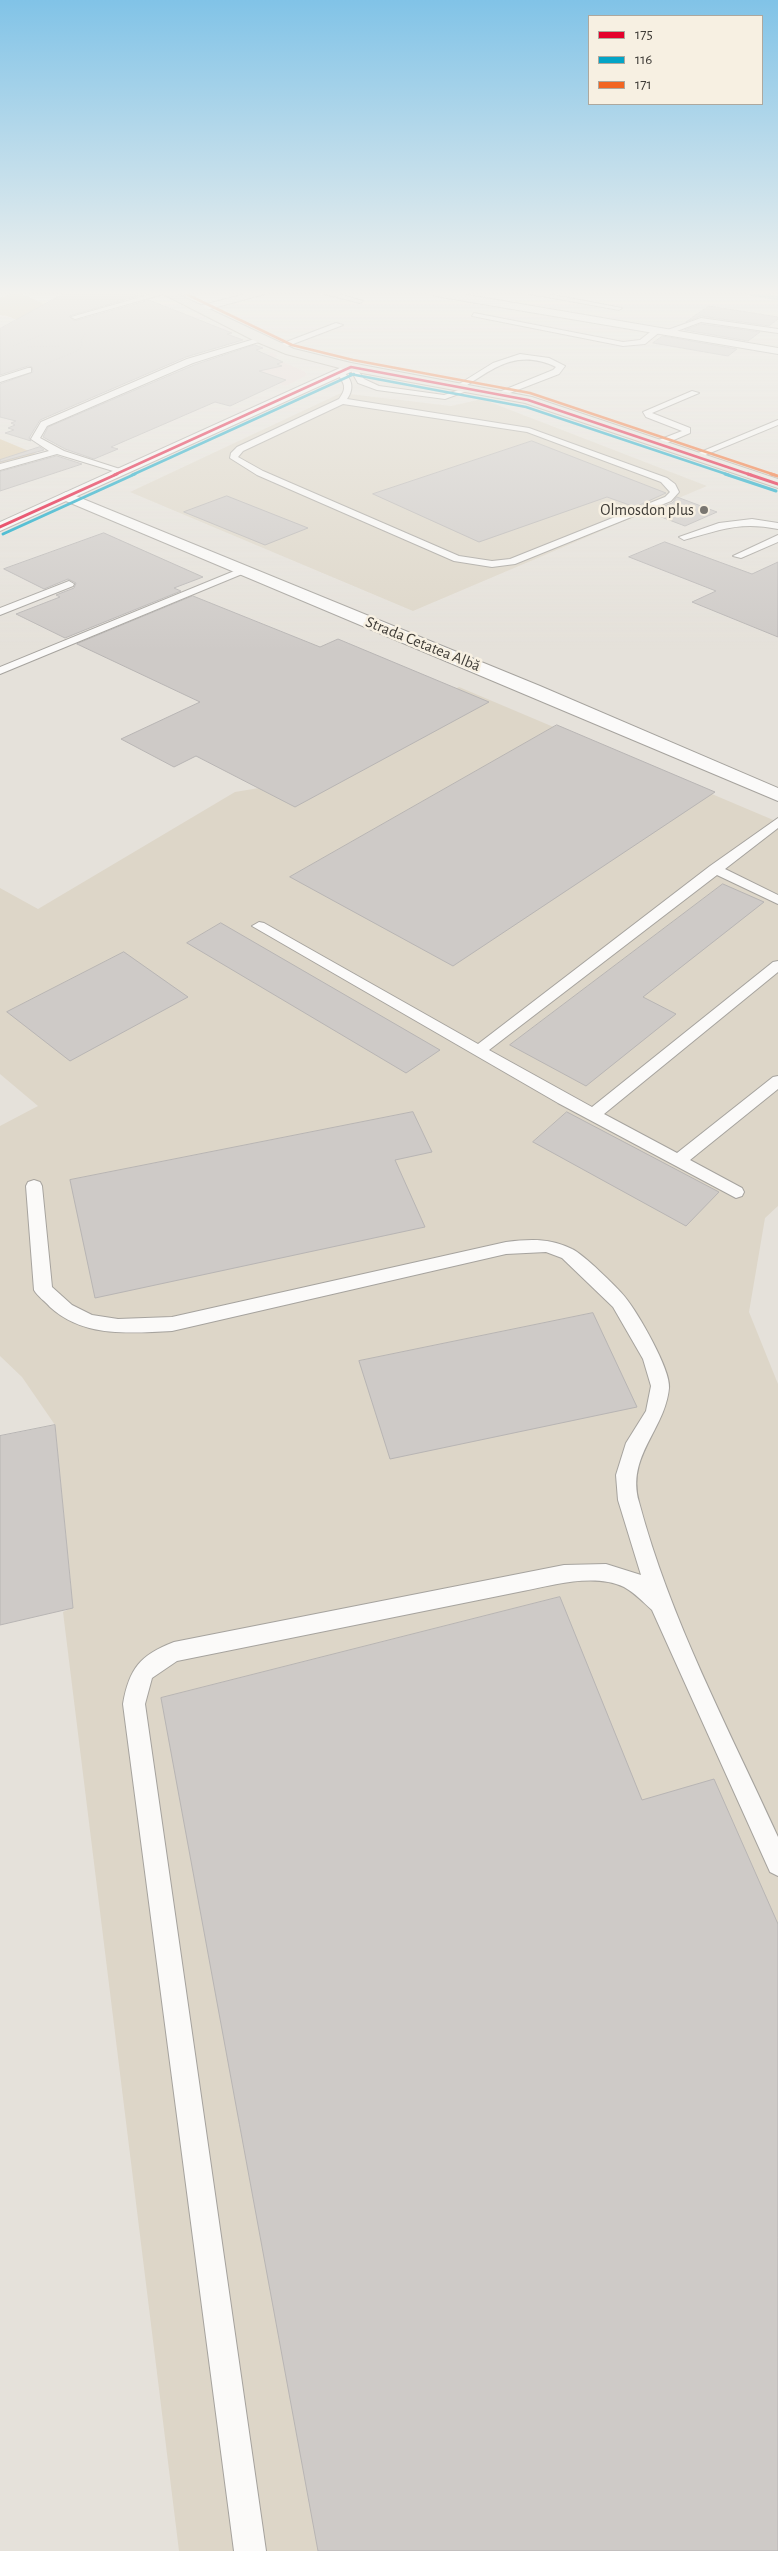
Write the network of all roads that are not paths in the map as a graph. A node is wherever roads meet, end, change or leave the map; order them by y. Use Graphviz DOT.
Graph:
graph roads {
  1 [pos="72,412"];
  2 [pos="252,412"];
  3 [pos="319,412"];
  4 [pos="413,412"];
  5 [pos="566,412"];
  6 [pos="647,412"];
  7 [pos="778,422"];
  8 [pos="659,443"];
  9 [pos="58,451"];
  10 [pos="695,456"];
  11 [pos="0,467"];
  12 [pos="120,472"];
  13 [pos="778,484"];
  14 [pos="66,496"];
  15 [pos="778,526"];
  16 [pos="0,527"];
  17 [pos="684,537"];
  18 [pos="778,538"];
  19 [pos="738,556"];
  20 [pos="244,570"];
  21 [pos="69,584"];
  22 [pos="0,612"];
  23 [pos="0,671"];
  24 [pos="778,795"];
  25 [pos="778,822"];
  26 [pos="715,870"];
  27 [pos="778,900"];
  28 [pos="259,926"];
  29 [pos="778,966"];
  30 [pos="480,1050"];
  31 [pos="778,1081"];
  32 [pos="592,1115"];
  33 [pos="678,1161"];
  34 [pos="34,1186"];
  35 [pos="736,1192"];
  36 [pos="660,1603"];
  37 [pos="778,1864"];
  38 [pos="250,2551"];
  1 -- 9 [label="lane"];
  2 -- 12 [label="street"];
  3 -- 4 [label="lane"];
  5 -- 8 [label="main road"];
  6 -- 8 [label="lane"];
  7 -- 10 [label="lane"];
  8 -- 10 [label="main road"];
  9 -- 11 [label="lane"];
  9 -- 12 [label="lane"];
  10 -- 13 [label="main road"];
  12 -- 14 [label="street"];
  14 -- 16 [label="street"];
  14 -- 20 [label="street, Strada Cetatea Albă"];
  15 -- 17 [label="lane"];
  18 -- 19 [label="lane"];
  20 -- 23 [label="lane"];
  20 -- 24 [label="street, Strada Cetatea Albă"];
  21 -- 22 [label="lane"];
  25 -- 26 [label="lane"];
  26 -- 27 [label="lane"];
  26 -- 30 [label="lane"];
  28 -- 30 [label="lane"];
  29 -- 32 [label="lane"];
  30 -- 32 [label="lane"];
  31 -- 33 [label="lane"];
  32 -- 33 [label="lane"];
  33 -- 35 [label="lane"];
  34 -- 36 [label="lane"];
  36 -- 37 [label="lane"];
  36 -- 38 [label="lane"];
}
